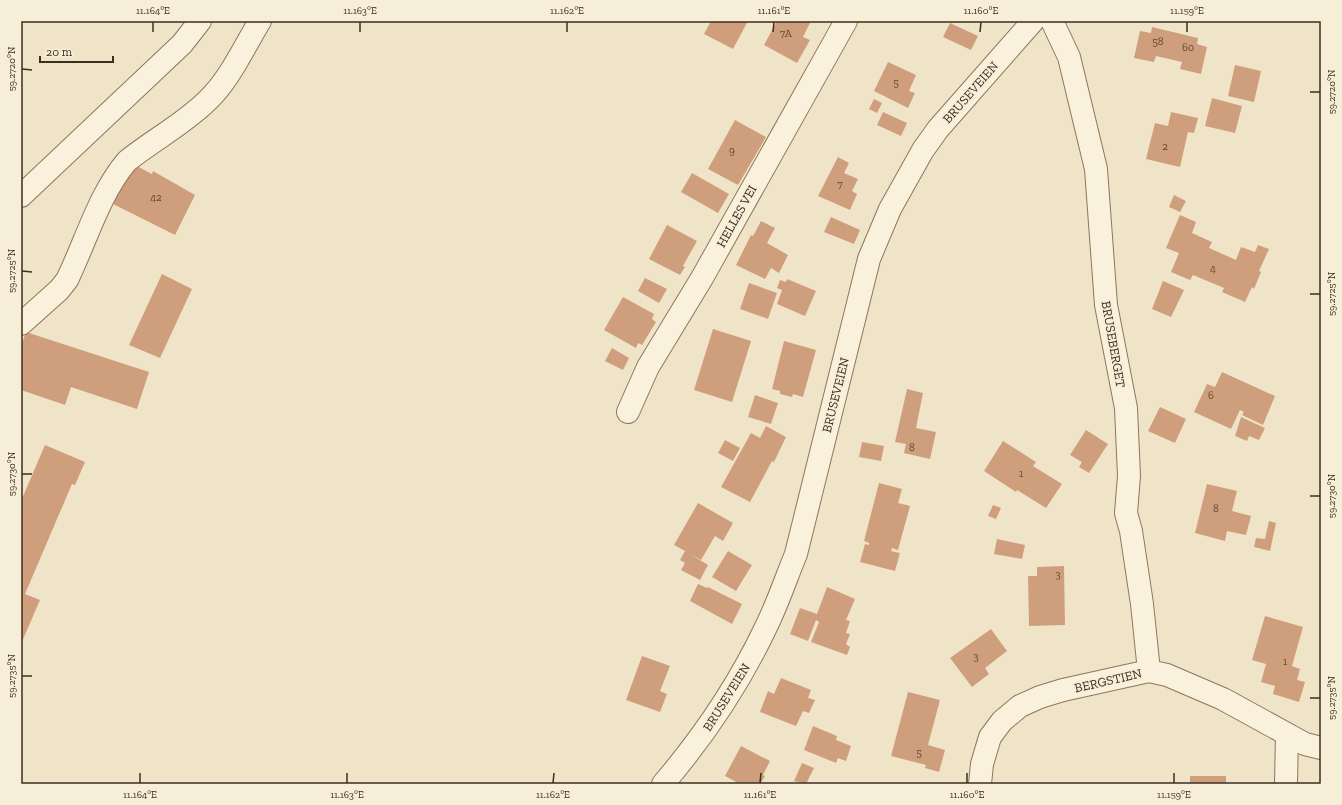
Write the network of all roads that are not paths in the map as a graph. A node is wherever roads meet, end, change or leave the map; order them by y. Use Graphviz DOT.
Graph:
graph roads {
  1 [pos="200,21"];
  2 [pos="260,21"];
  3 [pos="846,21"];
  4 [pos="1033,21"];
  5 [pos="1052,21"];
  6 [pos="21,196"];
  7 [pos="21,324"];
  8 [pos="628,412"];
  9 [pos="1149,671"];
  10 [pos="1286,734"];
  11 [pos="1321,748"];
  12 [pos="663,784"];
  13 [pos="980,784"];
  14 [pos="1286,784"];
  1 -- 6 [label="street"];
  2 -- 7 [label="street"];
  3 -- 8 [label="street, HELLES VEI"];
  4 -- 12 [label="street, BRUSEVEIEN"];
  5 -- 9 [label="street, BRUSEBERGET"];
  9 -- 10 [label="street, BERGSTIEN"];
  9 -- 13 [label="street, BERGSTIEN"];
  10 -- 11 [label="street, BERGSTIEN"];
  10 -- 14 [label="street"];
}
